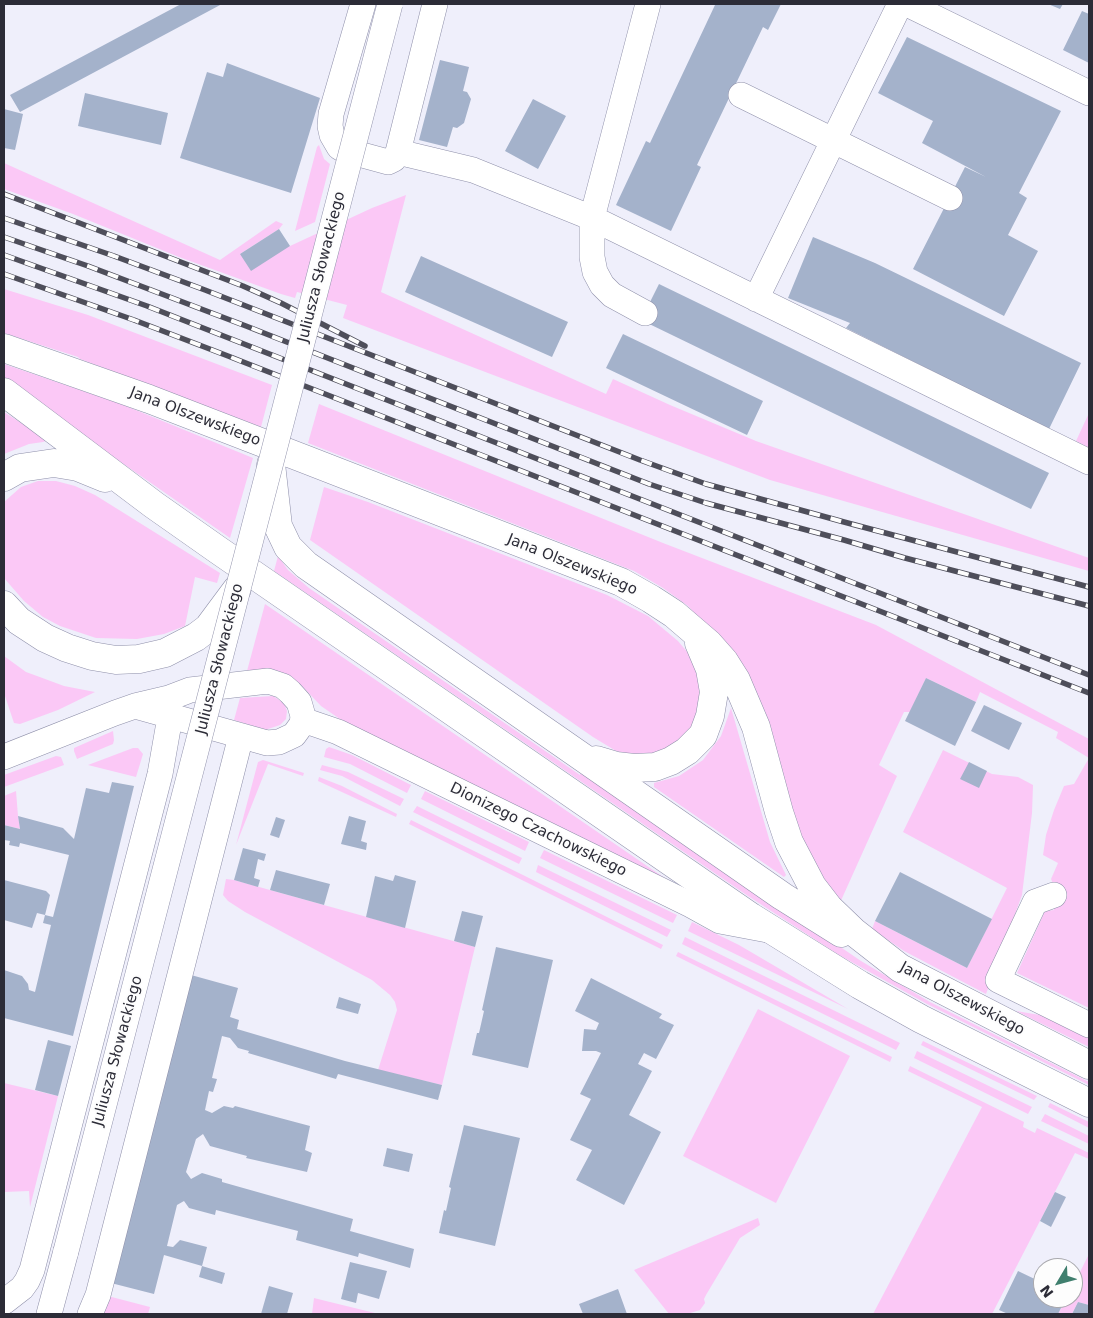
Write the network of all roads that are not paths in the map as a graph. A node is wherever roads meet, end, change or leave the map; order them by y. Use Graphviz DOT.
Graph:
graph roads {
  1 [pos="363,4"];
  2 [pos="390,4"];
  3 [pos="436,4"];
  4 [pos="648,4"];
  5 [pos="900,4"];
  6 [pos="907,4"];
  7 [pos="1089,94"];
  8 [pos="741,95"];
  9 [pos="833,141"];
  10 [pos="398,152"];
  11 [pos="950,198"];
  12 [pos="592,218"];
  13 [pos="756,299"];
  14 [pos="645,313"];
  15 [pos="4,348"];
  16 [pos="4,392"];
  17 [pos="1089,462"];
  18 [pos="272,464"];
  19 [pos="4,477"];
  20 [pos="154,505"];
  21 [pos="238,589"];
  22 [pos="4,606"];
  23 [pos="692,629"];
  24 [pos="169,707"];
  25 [pos="303,720"];
  26 [pos="241,736"];
  27 [pos="580,756"];
  28 [pos="4,758"];
  29 [pos="1054,895"];
  30 [pos="775,932"];
  31 [pos="900,968"];
  32 [pos="1089,1024"];
  33 [pos="1089,1065"];
  34 [pos="1089,1103"];
  35 [pos="4,1302"];
  36 [pos="49,1314"];
  37 [pos="90,1314"];
  1 -- 10 [label="street"];
  2 -- 18 [label="street, Juliusza Słowackiego, bridge"];
  3 -- 10 [label="street"];
  4 -- 12 [label="street"];
  5 -- 9 [label="street"];
  6 -- 7 [label="street"];
  8 -- 9 [label="street"];
  9 -- 11 [label="street"];
  9 -- 13 [label="street"];
  10 -- 12 [label="street"];
  12 -- 13 [label="street"];
  12 -- 14 [label="street"];
  13 -- 17 [label="street"];
  15 -- 23 [label="main road, Jana Olszewskiego"];
  16 -- 20 [label="main road"];
  18 -- 21 [label="street, Juliusza Słowackiego, bridge"];
  18 -- 27 [label="main road"];
  19 -- 20 [label="main road"];
  20 -- 30 [label="main road"];
  21 -- 22 [label="main road"];
  21 -- 36 [label="street, Juliusza Słowackiego, bridge"];
  23 -- 27 [label="main road"];
  23 -- 31 [label="main road, Jana Olszewskiego"];
  24 -- 25 [label="street"];
  24 -- 26 [label="street"];
  24 -- 28 [label="street"];
  24 -- 35 [label="street, Juliusza Słowackiego"];
  25 -- 26 [label="street"];
  25 -- 30 [label="street, Dionizego Czachowskiego"];
  26 -- 37 [label="street"];
  27 -- 31 [label="main road"];
  29 -- 32 [label="street"];
  30 -- 34 [label="main road"];
  31 -- 33 [label="main road, Jana Olszewskiego"];
}
